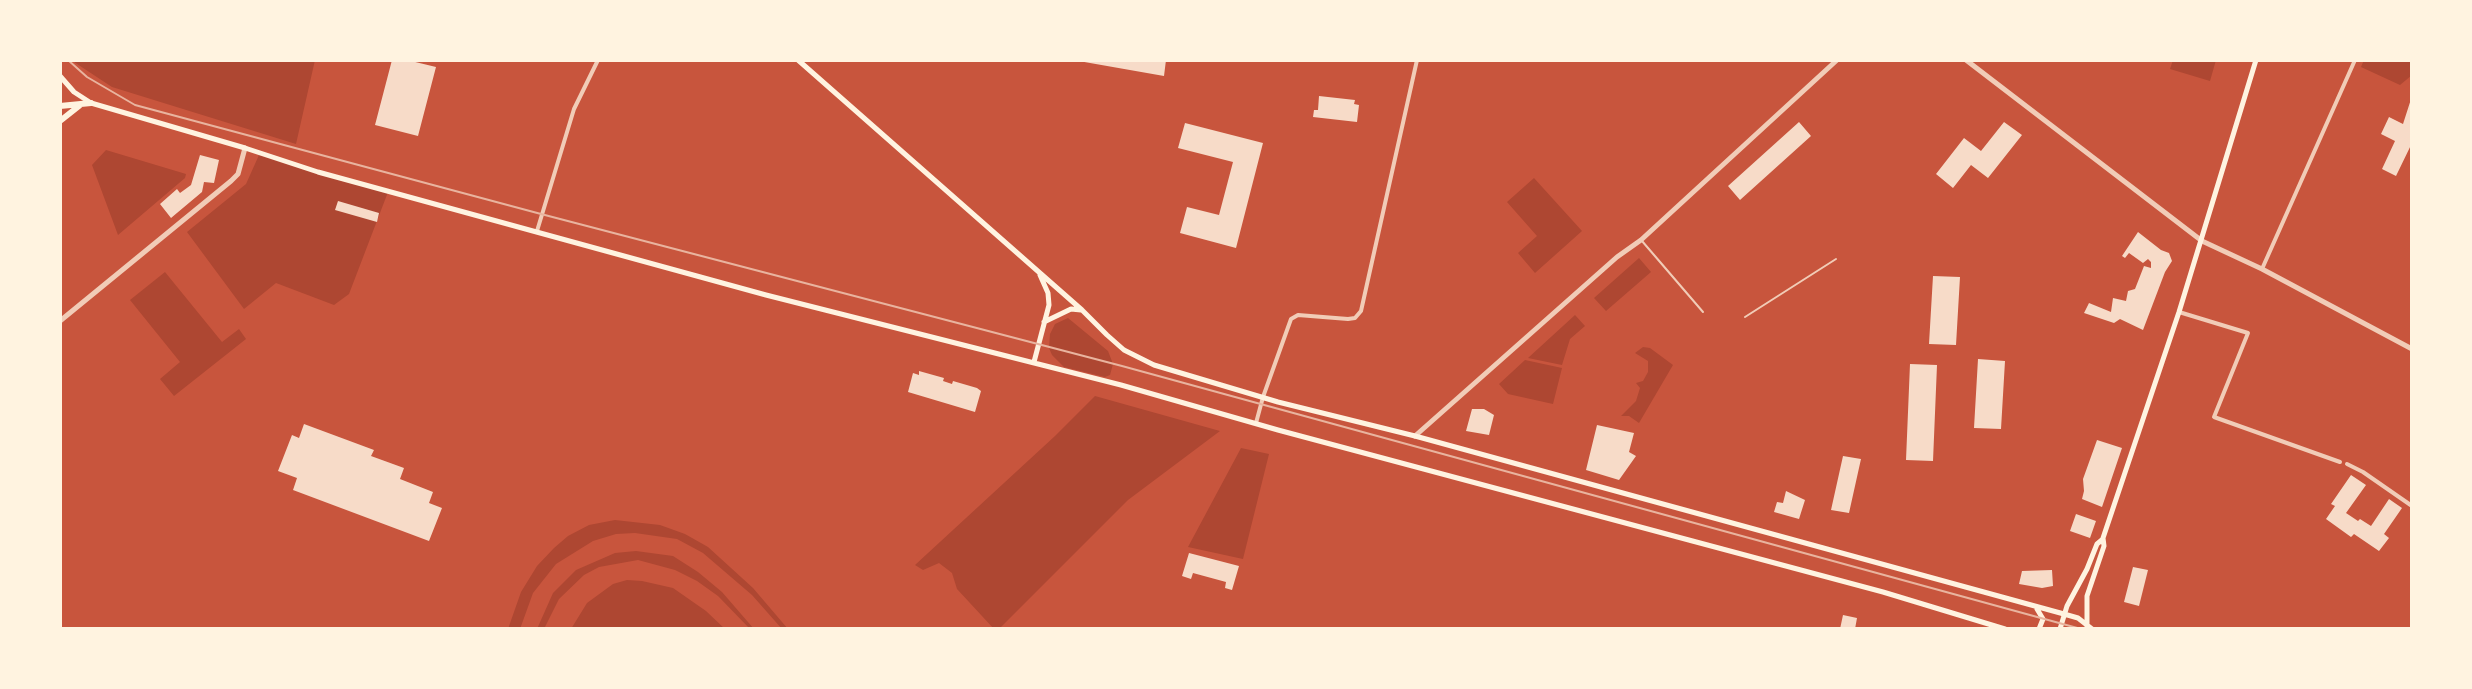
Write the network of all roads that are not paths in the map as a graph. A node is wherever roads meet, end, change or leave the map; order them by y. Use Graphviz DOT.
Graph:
graph roads {
  1 [pos="598,60"];
  2 [pos="798,60"];
  3 [pos="1417,60"];
  4 [pos="1837,60"];
  5 [pos="1966,60"];
  6 [pos="2256,60"];
  7 [pos="2355,60"];
  8 [pos="60,76"];
  9 [pos="87,103"];
  10 [pos="60,106"];
  11 [pos="60,121"];
  12 [pos="245,148"];
  13 [pos="537,231"];
  14 [pos="1641,240"];
  15 [pos="2202,241"];
  16 [pos="1836,259"];
  17 [pos="2262,269"];
  18 [pos="1040,273"];
  19 [pos="1082,310"];
  20 [pos="1703,312"];
  21 [pos="2179,312"];
  22 [pos="1745,317"];
  23 [pos="60,321"];
  24 [pos="1044,322"];
  25 [pos="2412,349"];
  26 [pos="1034,362"];
  27 [pos="1263,397"];
  28 [pos="1256,423"];
  29 [pos="1415,436"];
  30 [pos="2412,506"];
  31 [pos="2103,538"];
  32 [pos="2036,608"];
  33 [pos="2064,614"];
  34 [pos="2089,627"];
  35 [pos="2005,629"];
  36 [pos="2039,629"];
  37 [pos="2060,629"];
  1 -- 13 [label="street"];
  2 -- 18 [label="main road"];
  3 -- 27 [label="street"];
  4 -- 14 [label="street"];
  5 -- 15 [label="street"];
  6 -- 15 [label="main road"];
  7 -- 17 [label="street"];
  8 -- 9 [label="main road"];
  9 -- 10 [label="main road"];
  9 -- 11 [label="main road"];
  9 -- 12 [label="main road"];
  12 -- 13 [label="main road"];
  12 -- 23 [label="street"];
  13 -- 26 [label="main road"];
  14 -- 20 [label="lane"];
  14 -- 29 [label="street"];
  15 -- 17 [label="street"];
  15 -- 21 [label="main road"];
  16 -- 22 [label="lane"];
  17 -- 25 [label="street"];
  18 -- 19 [label="main road"];
  18 -- 24 [label="main road"];
  19 -- 24 [label="main road"];
  19 -- 27 [label="main road"];
  21 -- 30 [label="street"];
  21 -- 31 [label="main road"];
  24 -- 26 [label="main road"];
  26 -- 28 [label="main road"];
  27 -- 28 [label="street"];
  27 -- 29 [label="main road"];
  28 -- 35 [label="main road"];
  29 -- 32 [label="main road"];
  31 -- 33 [label="main road"];
  31 -- 34 [label="main road"];
  32 -- 33 [label="main road"];
  32 -- 36 [label="main road"];
  33 -- 34 [label="main road"];
  33 -- 37 [label="main road"];
}
